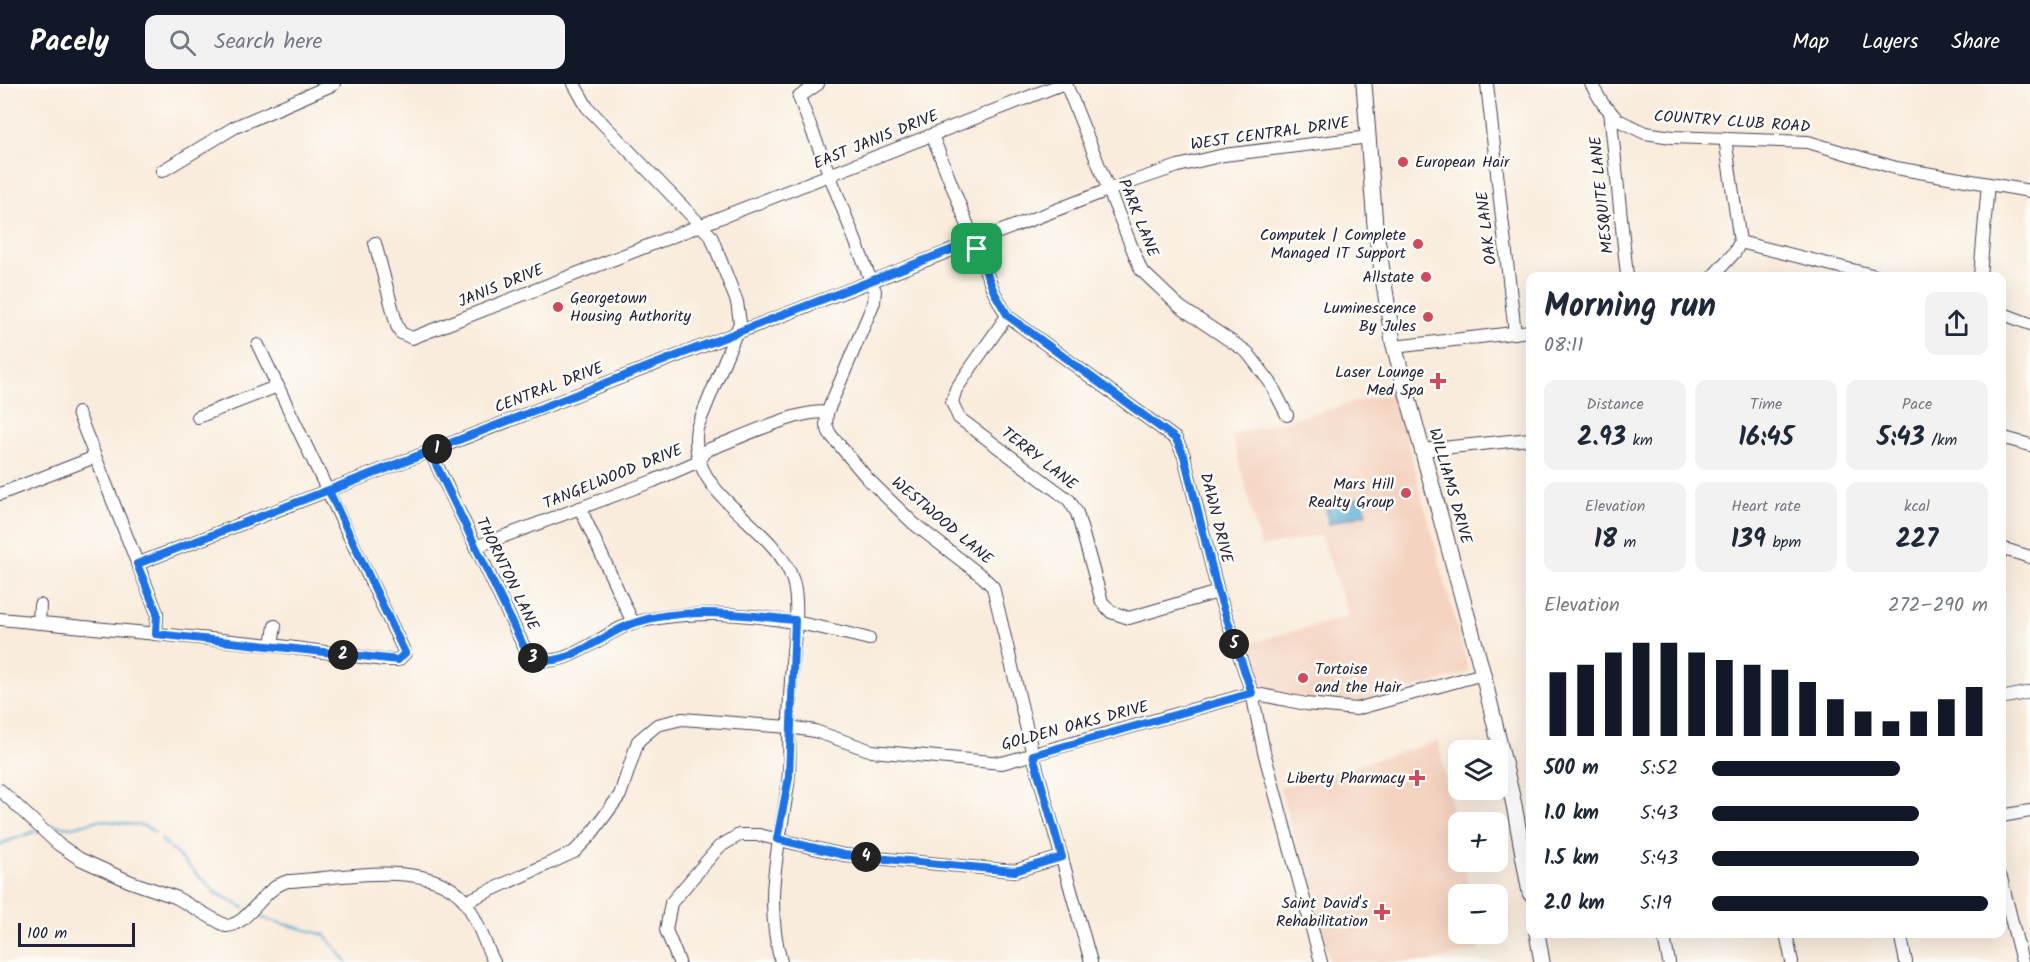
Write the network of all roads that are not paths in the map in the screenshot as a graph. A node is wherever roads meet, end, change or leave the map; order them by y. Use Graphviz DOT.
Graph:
graph roads {
  1 [pos="333,84"];
  2 [pos="574,84"];
  3 [pos="818,84"];
  4 [pos="1064,84"];
  5 [pos="1364,84"];
  6 [pos="1487,84"];
  7 [pos="1591,84"];
  8 [pos="1610,111"];
  9 [pos="932,135"];
  10 [pos="1369,137"];
  11 [pos="1725,138"];
  12 [pos="162,171"];
  13 [pos="830,177"];
  14 [pos="1989,184"];
  15 [pos="1108,190"];
  16 [pos="2030,191"];
  17 [pos="701,224"];
  18 [pos="974,241"];
  19 [pos="375,243"];
  20 [pos="1740,243"];
  21 [pos="1627,272"];
  22 [pos="1717,272"];
  23 [pos="1859,272"];
  24 [pos="1980,272"];
  25 [pos="872,281"];
  26 [pos="2006,315"];
  27 [pos="1008,316"];
  28 [pos="2030,324"];
  29 [pos="1526,332"];
  30 [pos="1515,333"];
  31 [pos="736,334"];
  32 [pos="258,345"];
  33 [pos="1395,347"];
  34 [pos="278,386"];
  35 [pos="78,413"];
  36 [pos="826,413"];
  37 [pos="1287,415"];
  38 [pos="198,417"];
  39 [pos="2006,438"];
  40 [pos="1526,439"];
  41 [pos="2030,445"];
  42 [pos="1422,450"];
  43 [pos="430,452"];
  44 [pos="95,457"];
  45 [pos="699,460"];
  46 [pos="329,491"];
  47 [pos="0,494"];
  48 [pos="580,508"];
  49 [pos="475,547"];
  50 [pos="2006,549"];
  51 [pos="2030,556"];
  52 [pos="137,564"];
  53 [pos="1218,592"];
  54 [pos="40,605"];
  55 [pos="0,620"];
  56 [pos="795,620"];
  57 [pos="39,623"];
  58 [pos="633,623"];
  59 [pos="274,626"];
  60 [pos="156,634"];
  61 [pos="868,639"];
  62 [pos="272,645"];
  63 [pos="1483,674"];
  64 [pos="2030,692"];
  65 [pos="1252,693"];
  66 [pos="2006,697"];
  67 [pos="789,727"];
  68 [pos="1033,755"];
  69 [pos="0,790"];
  70 [pos="2030,810"];
  71 [pos="2006,815"];
  72 [pos="1524,823"];
  73 [pos="777,839"];
  74 [pos="1526,847"];
  75 [pos="1062,857"];
  76 [pos="2006,898"];
  77 [pos="465,902"];
  78 [pos="1538,938"];
  79 [pos="1664,938"];
  80 [pos="1787,938"];
  81 [pos="1901,938"];
  82 [pos="494,962"];
  83 [pos="679,962"];
  84 [pos="781,962"];
  85 [pos="1091,962"];
  86 [pos="1321,962"];
  87 [pos="1542,962"];
  88 [pos="1669,962"];
  89 [pos="1792,962"];
  90 [pos="1906,962"];
  91 [pos="2022,962"];
  1 -- 12 [label="street"];
  2 -- 17 [label="street"];
  3 -- 13 [label="street"];
  4 -- 9 [label="street, EAST JANIS DRIVE"];
  4 -- 15 [label="street, PARK LANE"];
  5 -- 10 [label="main road, WILLIAMS DRIVE"];
  6 -- 30 [label="street, OAK LANE"];
  7 -- 8 [label="street, COUNTRY CLUB ROAD"];
  8 -- 11 [label="street, COUNTRY CLUB ROAD"];
  8 -- 21 [label="street, MESQUITE LANE"];
  9 -- 13 [label="street, EAST JANIS DRIVE"];
  9 -- 18 [label="street, DAWN DRIVE"];
  10 -- 15 [label="street, WEST CENTRAL DRIVE"];
  10 -- 33 [label="main road, WILLIAMS DRIVE"];
  11 -- 14 [label="street, COUNTRY CLUB ROAD"];
  11 -- 20 [label="street"];
  13 -- 17 [label="street, EAST JANIS DRIVE"];
  13 -- 25 [label="street"];
  14 -- 16 [label="street, COUNTRY CLUB ROAD"];
  14 -- 24 [label="street"];
  15 -- 18 [label="street, WEST CENTRAL DRIVE"];
  15 -- 37 [label="street, PARK LANE"];
  17 -- 19 [label="street, JANIS DRIVE"];
  17 -- 31 [label="street"];
  18 -- 25 [label="street, CENTRAL DRIVE"];
  18 -- 27 [label="street, DAWN DRIVE"];
  20 -- 22 [label="street"];
  20 -- 23 [label="street"];
  25 -- 31 [label="street, CENTRAL DRIVE"];
  25 -- 36 [label="street"];
  26 -- 28 [label="street"];
  27 -- 53 [label="street, DAWN DRIVE"];
  27 -- 53 [label="street, TERRY LANE"];
  29 -- 30 [label="street"];
  30 -- 33 [label="street"];
  31 -- 43 [label="street, CENTRAL DRIVE"];
  31 -- 45 [label="street"];
  32 -- 34 [label="street"];
  33 -- 42 [label="main road, WILLIAMS DRIVE"];
  34 -- 38 [label="street"];
  34 -- 46 [label="street"];
  35 -- 44 [label="street"];
  36 -- 45 [label="street, TANGELWOOD DRIVE"];
  36 -- 68 [label="street, WESTWOOD LANE"];
  39 -- 41 [label="street"];
  40 -- 42 [label="street"];
  42 -- 63 [label="main road, WILLIAMS DRIVE"];
  43 -- 46 [label="street, CENTRAL DRIVE"];
  43 -- 49 [label="street, THORNTON LANE"];
  44 -- 47 [label="street"];
  44 -- 52 [label="street"];
  45 -- 48 [label="street, TANGELWOOD DRIVE"];
  45 -- 56 [label="street"];
  46 -- 52 [label="street, CENTRAL DRIVE"];
  46 -- 62 [label="street"];
  48 -- 49 [label="street, TANGELWOOD DRIVE"];
  48 -- 58 [label="street"];
  49 -- 58 [label="street, THORNTON LANE"];
  50 -- 51 [label="street"];
  52 -- 60 [label="street"];
  53 -- 65 [label="street, DAWN DRIVE"];
  54 -- 57 [label="street"];
  55 -- 57 [label="street"];
  56 -- 58 [label="street, THORNTON LANE"];
  56 -- 61 [label="street, THORNTON LANE"];
  56 -- 67 [label="street"];
  57 -- 60 [label="street"];
  59 -- 62 [label="street"];
  60 -- 62 [label="street"];
  63 -- 65 [label="street, GOLDEN OAKS DRIVE"];
  63 -- 72 [label="main road, WILLIAMS DRIVE"];
  64 -- 66 [label="street"];
  65 -- 68 [label="street, GOLDEN OAKS DRIVE"];
  65 -- 86 [label="street, DAWN DRIVE"];
  67 -- 68 [label="street, GOLDEN OAKS DRIVE"];
  67 -- 73 [label="street"];
  67 -- 77 [label="street, GOLDEN OAKS DRIVE"];
  68 -- 75 [label="street, WESTWOOD LANE"];
  69 -- 77 [label="street"];
  70 -- 71 [label="street"];
  72 -- 74 [label="main road, WILLIAMS DRIVE"];
  73 -- 75 [label="street"];
  73 -- 83 [label="street"];
  73 -- 84 [label="street"];
  75 -- 85 [label="street, WESTWOOD LANE"];
  76 -- 91 [label="street"];
  77 -- 82 [label="street"];
  78 -- 87 [label="main road"];
  79 -- 88 [label="street"];
  80 -- 89 [label="street"];
  81 -- 90 [label="street"];
}
